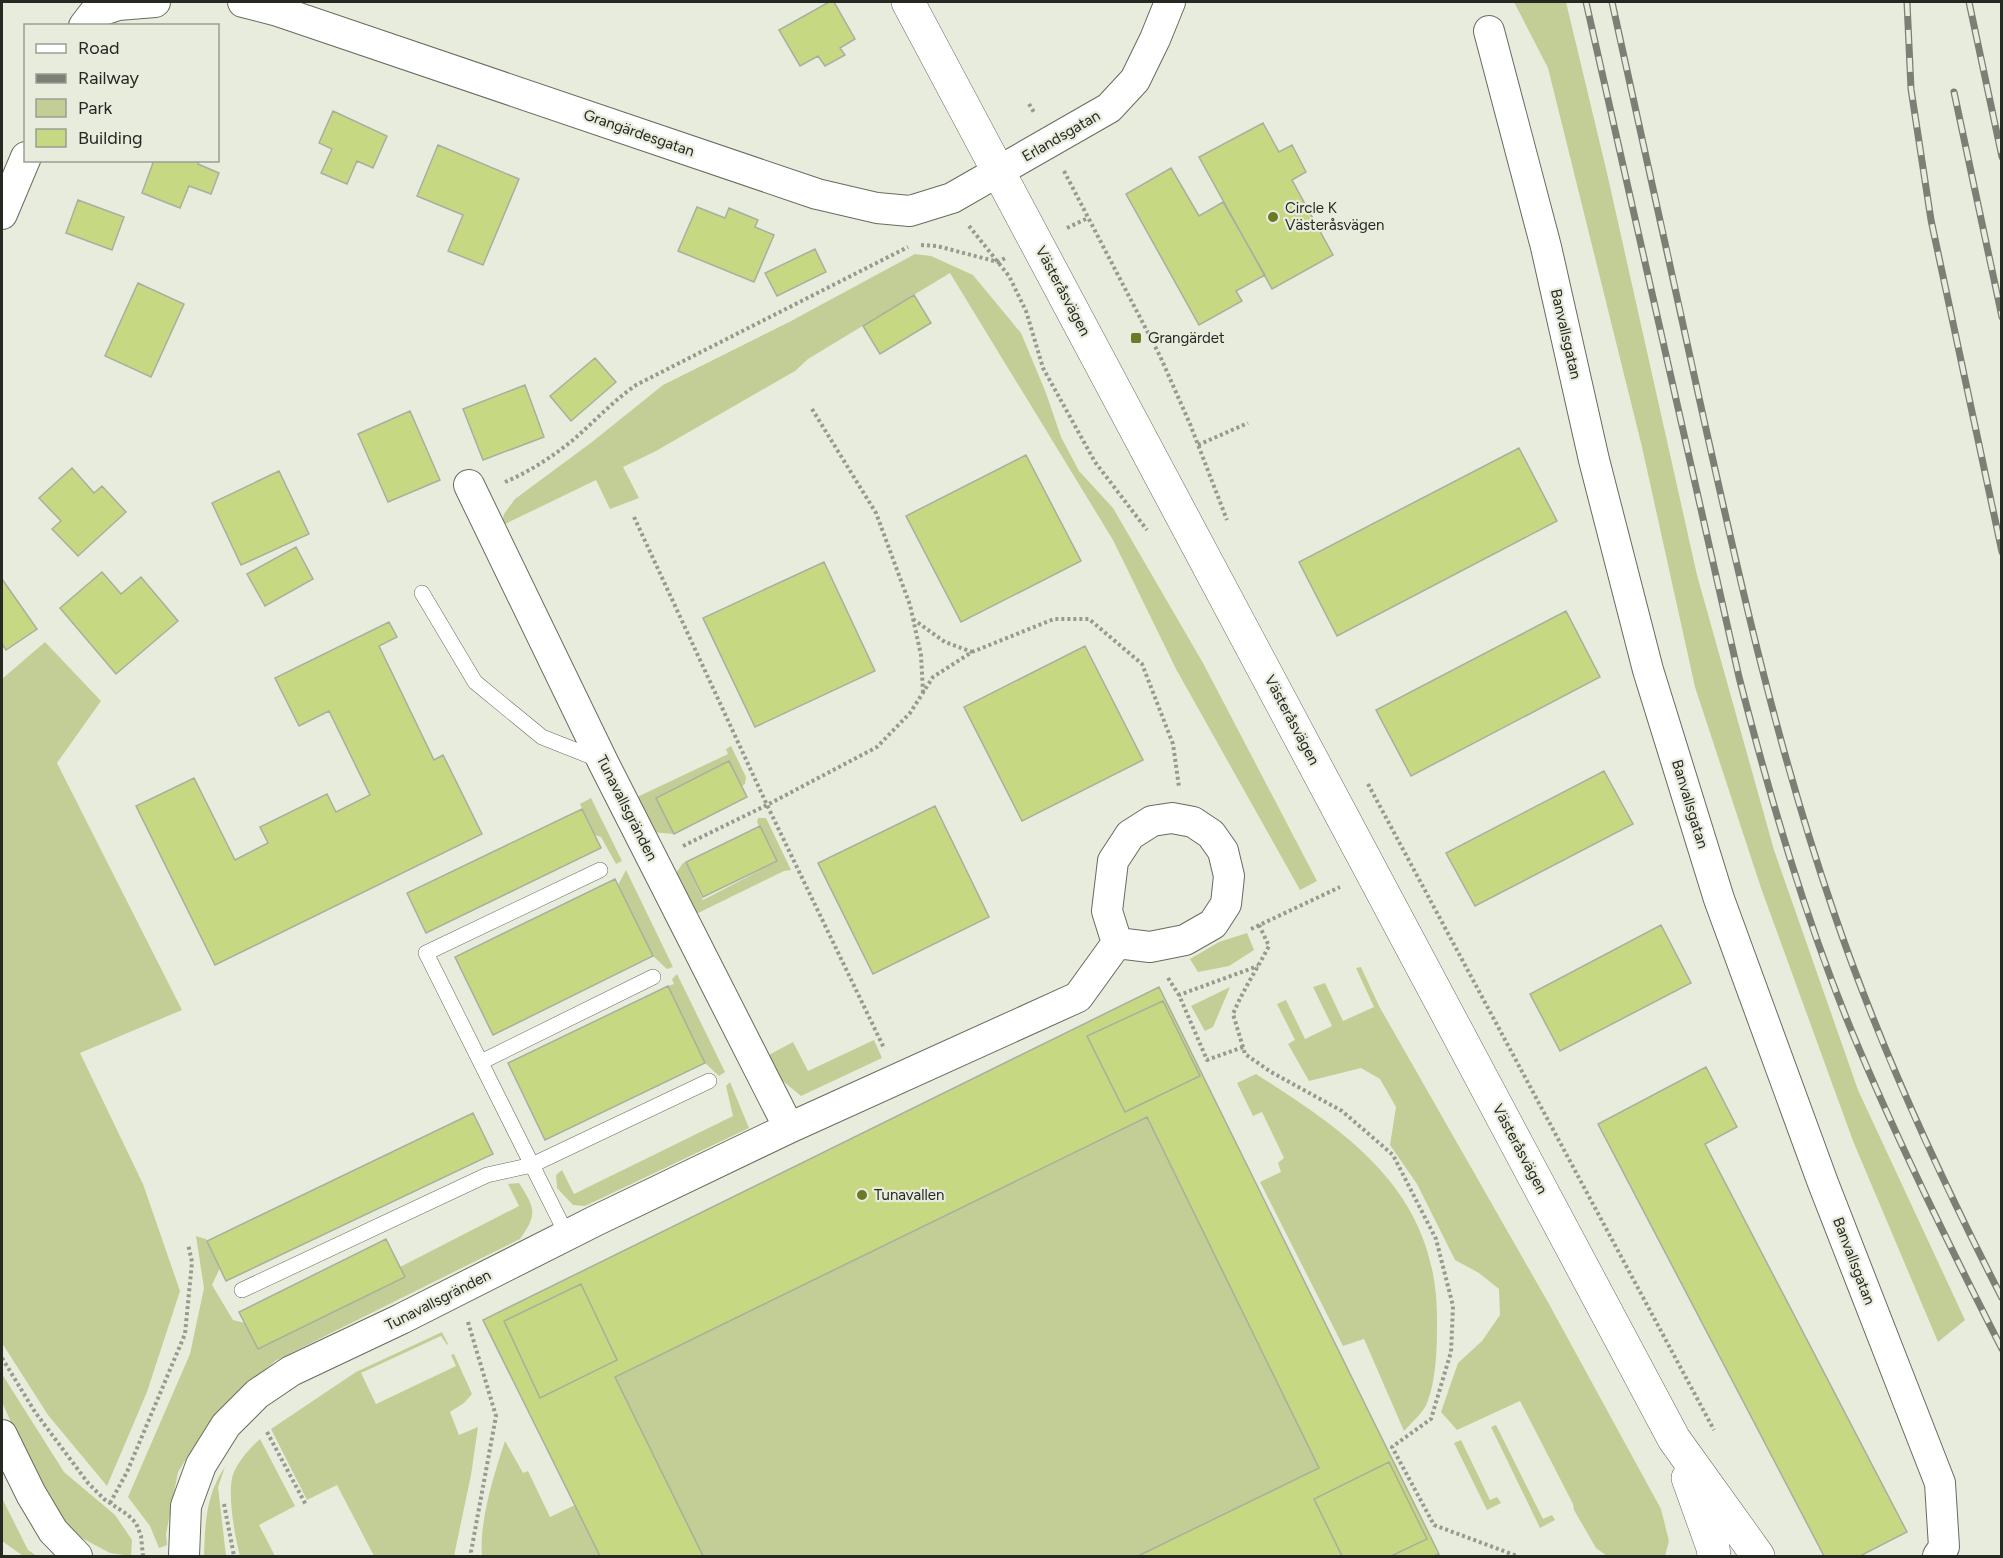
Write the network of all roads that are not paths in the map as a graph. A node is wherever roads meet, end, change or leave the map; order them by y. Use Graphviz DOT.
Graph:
graph roads {
  1 [pos="155,2"];
  2 [pos="243,2"];
  3 [pos="908,2"];
  4 [pos="1170,2"];
  5 [pos="86,24"];
  6 [pos="1489,31"];
  7 [pos="24,162"];
  8 [pos="999,172"];
  9 [pos="2,214"];
  10 [pos="471,490"];
  11 [pos="422,593"];
  12 [pos="603,762"];
  13 [pos="600,870"];
  14 [pos="1117,943"];
  15 [pos="653,977"];
  16 [pos="481,1062"];
  17 [pos="709,1081"];
  18 [pos="789,1128"];
  19 [pos="532,1165"];
  20 [pos="567,1235"];
  21 [pos="242,1290"];
  22 [pos="2,1435"];
  23 [pos="1674,1439"];
  24 [pos="77,1557"];
  25 [pos="184,1557"];
  26 [pos="1714,1557"];
  27 [pos="1758,1557"];
  28 [pos="1938,1557"];
  1 -- 5 [label="street"];
  2 -- 8 [label="street, Grangärdesgatan"];
  3 -- 8 [label="street, Västeråsvägen"];
  4 -- 8 [label="street, Erlandsgatan"];
  6 -- 28 [label="street, Banvallsgatan"];
  7 -- 9 [label="street"];
  8 -- 23 [label="street, Västeråsvägen"];
  10 -- 12 [label="street, Tunavallsgränden"];
  11 -- 12 [label="lane"];
  12 -- 18 [label="street, Tunavallsgränden"];
  13 -- 16 [label="lane"];
  14 -- 14 [label="street"];
  14 -- 18 [label="street, Tunavallsgränden"];
  15 -- 16 [label="lane"];
  16 -- 19 [label="lane"];
  17 -- 19 [label="lane"];
  18 -- 20 [label="street, Tunavallsgränden"];
  19 -- 20 [label="lane"];
  19 -- 21 [label="lane"];
  20 -- 25 [label="street, Tunavallsgränden"];
  22 -- 24 [label="street"];
  23 -- 26 [label="street, Västeråsvägen"];
  23 -- 27 [label="street, Västeråsvägen"];
}
